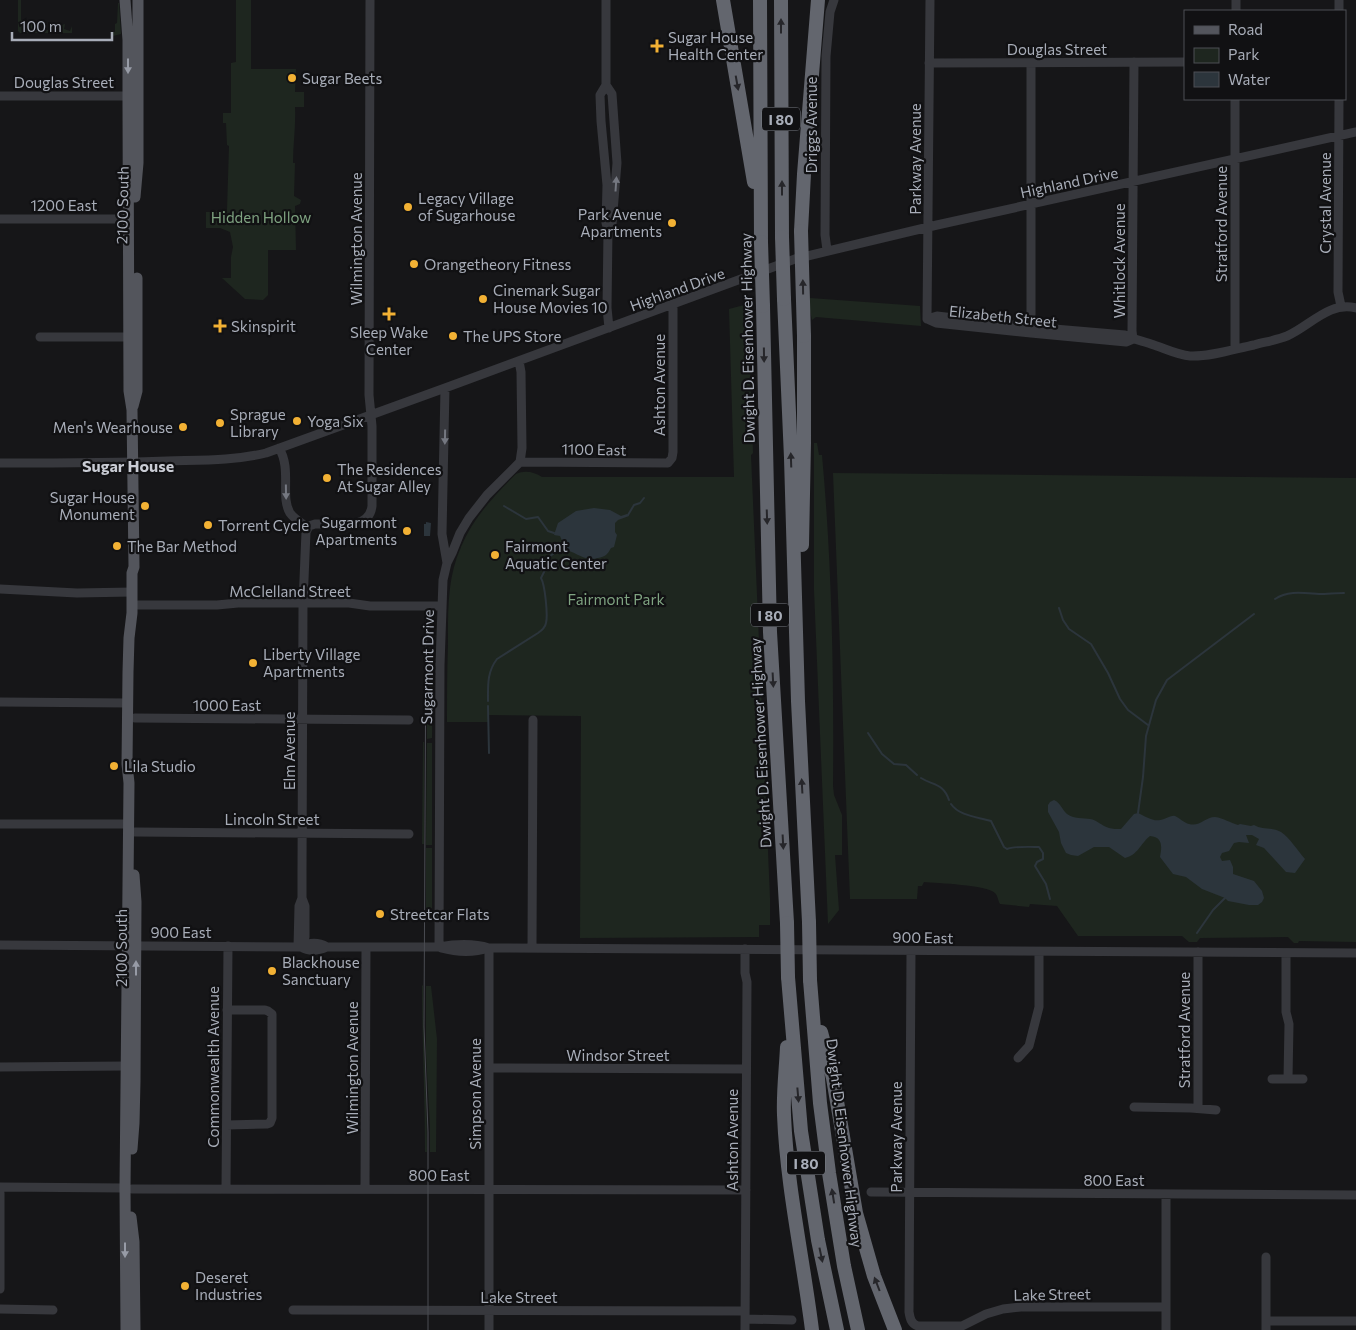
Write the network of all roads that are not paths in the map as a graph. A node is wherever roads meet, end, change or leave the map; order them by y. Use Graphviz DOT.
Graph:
graph roads {
  1 [pos="125,0"];
  2 [pos="138,0"];
  3 [pos="370,0"];
  4 [pos="606,0"];
  5 [pos="723,0"];
  6 [pos="760,0"];
  7 [pos="781,0"];
  8 [pos="834,0"];
  9 [pos="930,0"];
  10 [pos="819,3"];
  11 [pos="929,62"];
  12 [pos="1031,62"];
  13 [pos="1134,62"];
  14 [pos="1184,62"];
  15 [pos="606,85"];
  16 [pos="0,96"];
  17 [pos="128,96"];
  18 [pos="1236,100"];
  19 [pos="1339,100"];
  20 [pos="1356,132"];
  21 [pos="1339,136"];
  22 [pos="1235,159"];
  23 [pos="138,163"];
  24 [pos="1133,182"];
  25 [pos="1031,204"];
  26 [pos="0,219"];
  27 [pos="128,219"];
  28 [pos="761,225"];
  29 [pos="929,227"];
  30 [pos="608,231"];
  31 [pos="828,250"];
  32 [pos="130,260"];
  33 [pos="137,291"];
  34 [pos="673,305"];
  35 [pos="1341,306"];
  36 [pos="1356,308"];
  37 [pos="928,319"];
  38 [pos="609,328"];
  39 [pos="1031,330"];
  40 [pos="40,337"];
  41 [pos="129,337"];
  42 [pos="1134,339"];
  43 [pos="1235,349"];
  44 [pos="518,361"];
  45 [pos="446,388"];
  46 [pos="132,410"];
  47 [pos="371,415"];
  48 [pos="280,448"];
  49 [pos="520,462"];
  50 [pos="0,463"];
  51 [pos="133,463"];
  52 [pos="668,463"];
  53 [pos="308,528"];
  54 [pos="448,563"];
  55 [pos="134,567"];
  56 [pos="132,588"];
  57 [pos="0,589"];
  58 [pos="304,603"];
  59 [pos="138,605"];
  60 [pos="442,606"];
  61 [pos="798,701"];
  62 [pos="0,702"];
  63 [pos="128,703"];
  64 [pos="135,718"];
  65 [pos="303,720"];
  66 [pos="409,720"];
  67 [pos="533,720"];
  68 [pos="135,741"];
  69 [pos="0,824"];
  70 [pos="131,824"];
  71 [pos="302,833"];
  72 [pos="409,834"];
  73 [pos="0,945"];
  74 [pos="131,945"];
  75 [pos="228,946"];
  76 [pos="300,947"];
  77 [pos="366,947"];
  78 [pos="439,947"];
  79 [pos="489,948"];
  80 [pos="532,948"];
  81 [pos="745,949"];
  82 [pos="911,951"];
  83 [pos="1039,952"];
  84 [pos="1198,952"];
  85 [pos="1286,953"];
  86 [pos="1356,953"];
  87 [pos="790,994"];
  88 [pos="811,995"];
  89 [pos="227,1010"];
  90 [pos="1018,1058"];
  91 [pos="131,1066"];
  92 [pos="0,1067"];
  93 [pos="489,1068"];
  94 [pos="746,1069"];
  95 [pos="1272,1079"];
  96 [pos="1288,1079"];
  97 [pos="1303,1079"];
  98 [pos="1134,1107"];
  99 [pos="1198,1108"];
  100 [pos="1216,1110"];
  101 [pos="227,1125"];
  102 [pos="0,1187"];
  103 [pos="128,1188"];
  104 [pos="226,1188"];
  105 [pos="365,1189"];
  106 [pos="489,1189"];
  107 [pos="746,1190"];
  108 [pos="872,1192"];
  109 [pos="909,1192"];
  110 [pos="0,1193"];
  111 [pos="1166,1194"];
  112 [pos="1356,1195"];
  113 [pos="1266,1257"];
  114 [pos="0,1289"];
  115 [pos="0,1304"];
  116 [pos="1166,1308"];
  117 [pos="0,1309"];
  118 [pos="53,1310"];
  119 [pos="293,1310"];
  120 [pos="488,1311"];
  121 [pos="745,1315"];
  122 [pos="792,1320"];
  123 [pos="1356,1321"];
  124 [pos="912,1323"];
  125 [pos="1266,1325"];
  126 [pos="126,1330"];
  127 [pos="135,1330"];
  128 [pos="488,1330"];
  129 [pos="745,1330"];
  130 [pos="812,1330"];
  131 [pos="837,1330"];
  132 [pos="858,1330"];
  133 [pos="894,1330"];
  134 [pos="1166,1330"];
  1 -- 17 [label="main road, 2100 South, one-way"];
  2 -- 23 [label="main road, 2100 South"];
  3 -- 47 [label="street, Wilmington Avenue"];
  4 -- 15 [label="street"];
  5 -- 28 [label="highway, one-way"];
  6 -- 28 [label="highway, Dwight D. Eisenhower Highway / I 80"];
  61 -- 7 [label="highway, Dwight D. Eisenhower Highway / I 80, one-way, bridge"];
  8 -- 31 [label="street, Driggs Avenue"];
  9 -- 11 [label="street, Parkway Avenue"];
  61 -- 10 [label="highway, one-way, bridge"];
  11 -- 12 [label="street, Douglas Street"];
  11 -- 29 [label="street, Parkway Avenue"];
  12 -- 13 [label="street, Douglas Street"];
  12 -- 25 [label="street"];
  13 -- 14 [label="street, Douglas Street"];
  13 -- 24 [label="street, Whitlock Avenue"];
  15 -- 30 [label="street"];
  30 -- 15 [label="street, one-way"];
  16 -- 17 [label="street, Douglas Street"];
  17 -- 23 [label="main road"];
  17 -- 27 [label="main road, 2100 South"];
  18 -- 22 [label="street, Stratford Avenue"];
  19 -- 21 [label="street, Crystal Avenue"];
  20 -- 21 [label="street, Highland Drive"];
  21 -- 22 [label="street, Highland Drive"];
  21 -- 35 [label="street, Crystal Avenue"];
  22 -- 24 [label="street, Highland Drive"];
  22 -- 43 [label="street, Stratford Avenue"];
  23 -- 33 [label="main road, 2100 South"];
  24 -- 25 [label="street, Highland Drive"];
  24 -- 42 [label="street, Whitlock Avenue"];
  25 -- 29 [label="street, Highland Drive"];
  25 -- 39 [label="street"];
  26 -- 27 [label="street, 1200 East"];
  27 -- 32 [label="main road, 2100 South"];
  28 -- 87 [label="highway, Dwight D. Eisenhower Highway / I 80, one-way, bridge"];
  29 -- 31 [label="street, Highland Drive"];
  29 -- 37 [label="street, Parkway Avenue"];
  30 -- 38 [label="street"];
  31 -- 34 [label="street, Highland Drive"];
  32 -- 33 [label="main road"];
  32 -- 41 [label="main road, 2100 South"];
  33 -- 46 [label="main road, 2100 South"];
  34 -- 38 [label="street, Highland Drive"];
  34 -- 52 [label="street, Ashton Avenue"];
  35 -- 36 [label="street"];
  35 -- 43 [label="street, Elizabeth Street"];
  37 -- 39 [label="street, Elizabeth Street"];
  38 -- 44 [label="street, Highland Drive"];
  39 -- 42 [label="street, Elizabeth Street"];
  40 -- 41 [label="street"];
  41 -- 46 [label="main road, 2100 South"];
  42 -- 43 [label="street, Elizabeth Street"];
  44 -- 45 [label="street, Highland Drive"];
  44 -- 49 [label="street"];
  45 -- 47 [label="street, Highland Drive"];
  45 -- 54 [label="street, Sugarmont Drive, one-way"];
  46 -- 51 [label="main road, 2100 South"];
  47 -- 48 [label="street, Highland Drive"];
  47 -- 53 [label="street, Wilmington Avenue"];
  48 -- 51 [label="street, Highland Drive"];
  48 -- 53 [label="street, one-way"];
  49 -- 52 [label="street, 1100 East"];
  49 -- 54 [label="street"];
  50 -- 51 [label="street"];
  51 -- 55 [label="main road, 2100 South"];
  53 -- 58 [label="street"];
  54 -- 60 [label="street, Sugarmont Drive"];
  55 -- 56 [label="main road, 2100 South"];
  55 -- 59 [label="main road, 2100 South"];
  56 -- 57 [label="street"];
  56 -- 59 [label="main road"];
  56 -- 63 [label="main road, 2100 South"];
  58 -- 59 [label="street, McClelland Street"];
  58 -- 60 [label="street, McClelland Street"];
  58 -- 65 [label="street, Elm Avenue"];
  59 -- 64 [label="main road, 2100 South"];
  60 -- 78 [label="street, Sugarmont Drive"];
  88 -- 61 [label="highway, Dwight D. Eisenhower Highway / I 80, one-way, bridge"];
  62 -- 63 [label="street"];
  63 -- 68 [label="main road"];
  63 -- 70 [label="main road, 2100 South"];
  64 -- 65 [label="street, 1000 East"];
  64 -- 68 [label="main road, 2100 South"];
  65 -- 66 [label="street, 1000 East"];
  65 -- 71 [label="street, Elm Avenue"];
  67 -- 80 [label="street"];
  68 -- 70 [label="main road, 2100 South"];
  69 -- 70 [label="street, Lincoln Street"];
  70 -- 71 [label="street, Lincoln Street"];
  70 -- 74 [label="main road, 2100 South"];
  71 -- 72 [label="street, Lincoln Street"];
  71 -- 76 [label="street, Elm Avenue"];
  73 -- 74 [label="street, 900 East"];
  74 -- 75 [label="street, 900 East"];
  91 -- 74 [label="main road, 2100 South, one-way"];
  74 -- 91 [label="main road, 2100 South"];
  75 -- 76 [label="street, 900 East"];
  75 -- 89 [label="street, Commonwealth Avenue"];
  76 -- 77 [label="street, 900 East"];
  77 -- 78 [label="street, 900 East"];
  77 -- 105 [label="street, Wilmington Avenue"];
  78 -- 79 [label="street, 900 East"];
  79 -- 80 [label="street, 900 East"];
  79 -- 93 [label="street, Simpson Avenue"];
  80 -- 81 [label="street, 900 East"];
  81 -- 82 [label="street, 900 East"];
  81 -- 94 [label="street, Ashton Avenue"];
  82 -- 83 [label="street, 900 East"];
  82 -- 109 [label="street, Parkway Avenue"];
  83 -- 84 [label="street, 900 East"];
  83 -- 90 [label="street"];
  84 -- 85 [label="street, 900 East"];
  84 -- 99 [label="street, Stratford Avenue"];
  85 -- 86 [label="street, 900 East"];
  85 -- 96 [label="street"];
  87 -- 130 [label="highway"];
  87 -- 131 [label="highway, Dwight D. Eisenhower Highway / I 80, one-way"];
  132 -- 88 [label="highway, Dwight D. Eisenhower Highway / I 80, one-way"];
  133 -- 88 [label="highway, one-way"];
  89 -- 101 [label="street, Commonwealth Avenue"];
  89 -- 101 [label="street"];
  91 -- 92 [label="street"];
  91 -- 103 [label="main road, 2100 South"];
  91 -- 103 [label="main road, 2100 South"];
  93 -- 94 [label="street, Windsor Street"];
  93 -- 106 [label="street, Simpson Avenue"];
  94 -- 107 [label="street, Ashton Avenue"];
  95 -- 96 [label="street"];
  96 -- 97 [label="street"];
  98 -- 99 [label="street, Stratford Avenue"];
  99 -- 100 [label="street, Stratford Avenue"];
  101 -- 104 [label="street, Commonwealth Avenue"];
  102 -- 103 [label="street, 800 East"];
  103 -- 104 [label="street, 800 East"];
  103 -- 126 [label="main road, 2100 South, one-way"];
  103 -- 127 [label="main road, 2100 South"];
  104 -- 105 [label="street, 800 East"];
  105 -- 106 [label="street, 800 East"];
  106 -- 107 [label="street, 800 East"];
  106 -- 120 [label="street, Simpson Avenue"];
  107 -- 121 [label="street, Ashton Avenue"];
  108 -- 109 [label="street, 800 East"];
  109 -- 111 [label="street, 800 East"];
  109 -- 124 [label="street, Parkway Avenue"];
  110 -- 114 [label="street"];
  111 -- 112 [label="street, 800 East"];
  111 -- 116 [label="street"];
  113 -- 125 [label="street"];
  115 -- 117 [label="street"];
  116 -- 124 [label="street, Lake Street"];
  116 -- 134 [label="street"];
  117 -- 118 [label="street"];
  119 -- 120 [label="street, Lake Street"];
  120 -- 121 [label="street, Lake Street"];
  120 -- 128 [label="street, Simpson Avenue"];
  121 -- 122 [label="street, Lake Street"];
  121 -- 129 [label="street, Ashton Avenue"];
  123 -- 125 [label="street"];
}
